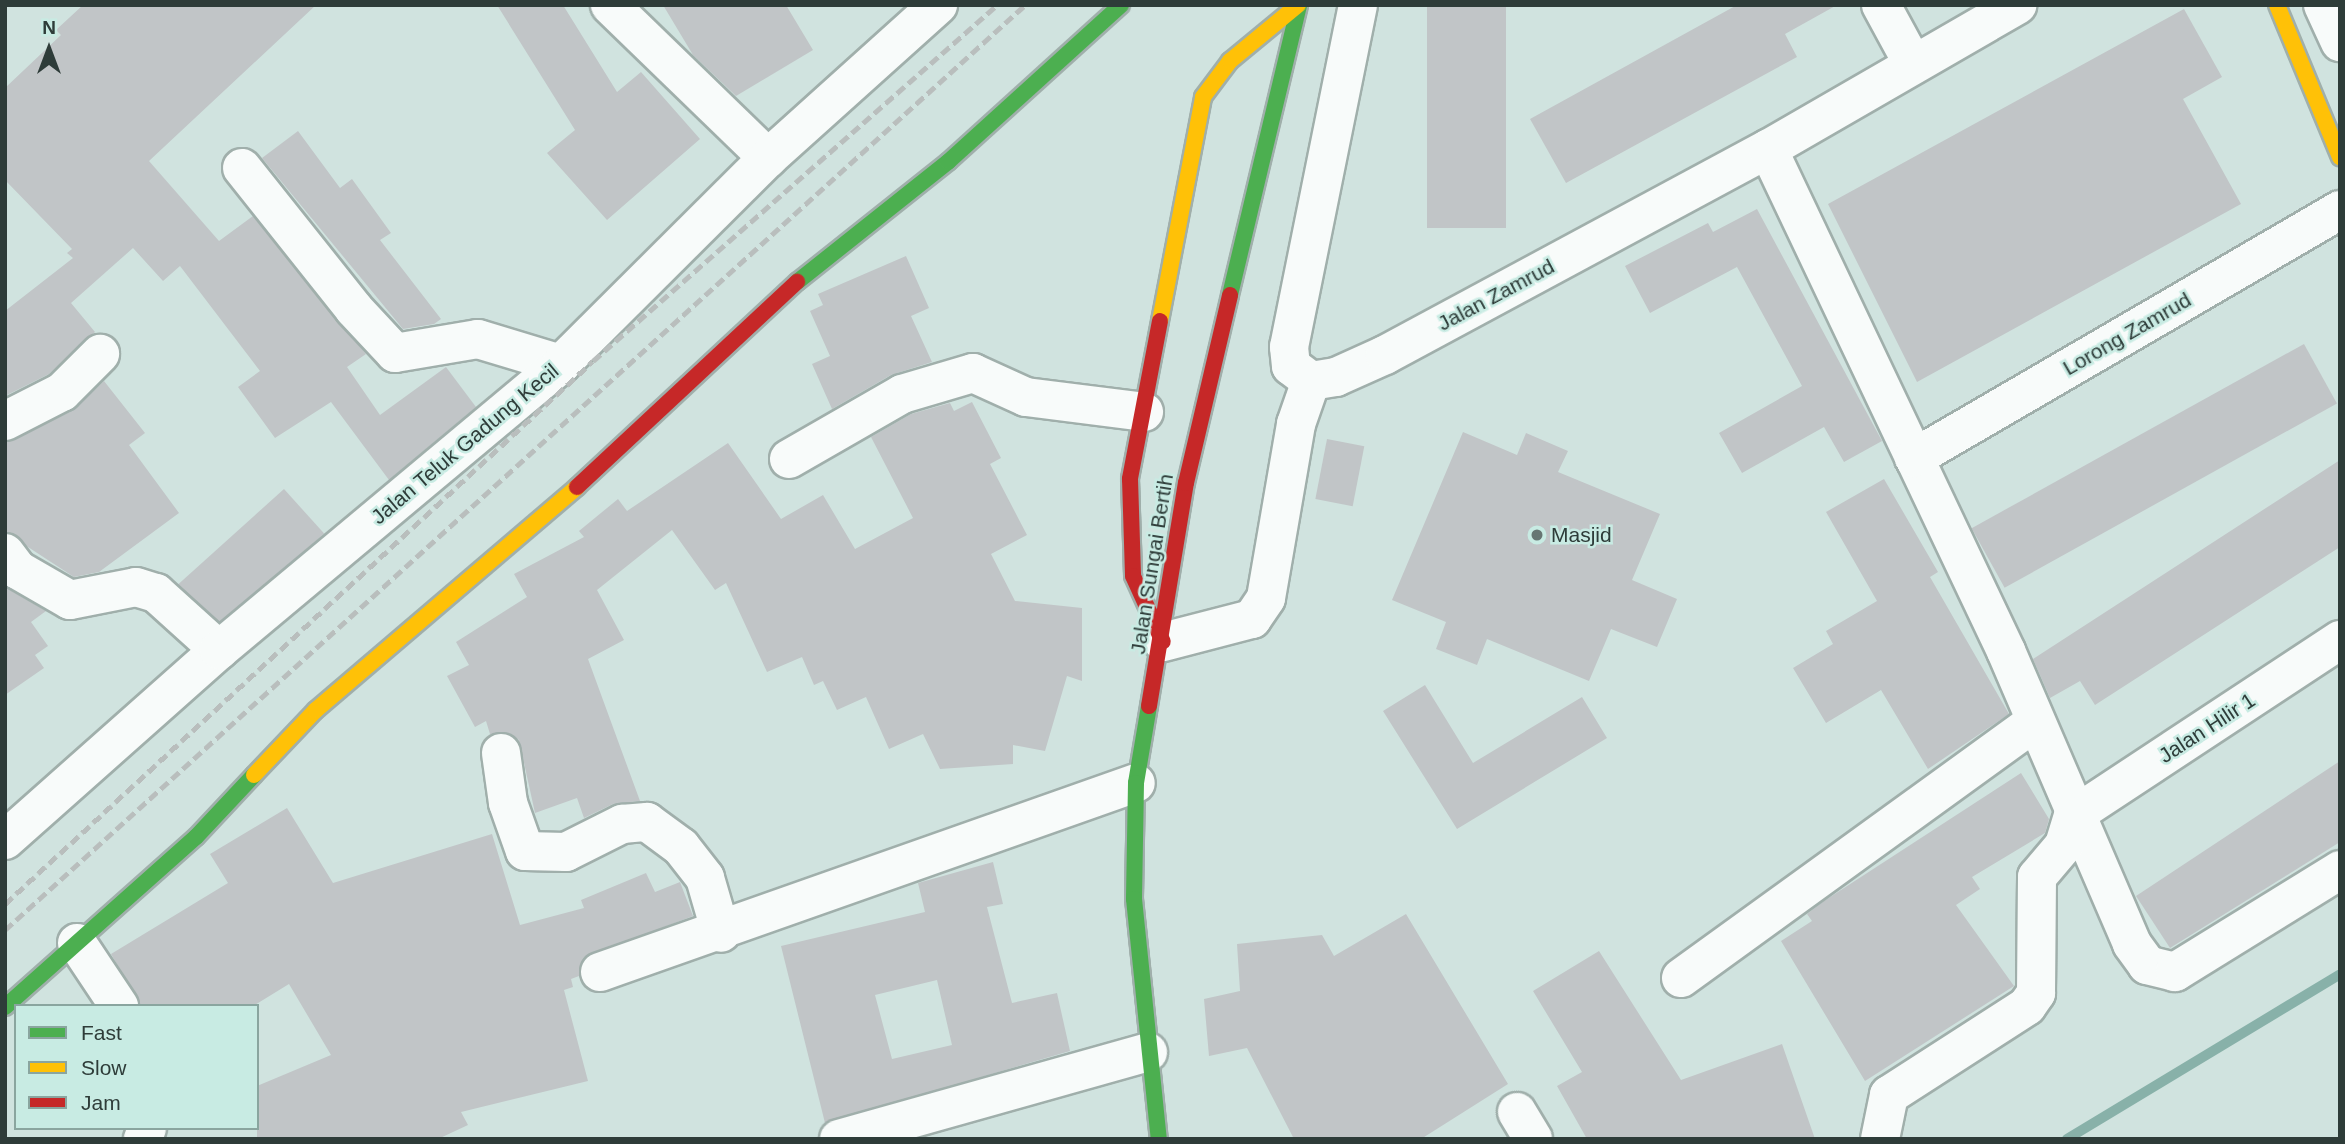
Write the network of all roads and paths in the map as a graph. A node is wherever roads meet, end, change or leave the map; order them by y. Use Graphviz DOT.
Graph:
graph roads {
  1 [pos="610,5"];
  2 [pos="938,5"];
  3 [pos="1121,5"];
  4 [pos="1299,5"];
  5 [pos="1358,5"];
  6 [pos="1881,5"];
  7 [pos="2017,5"];
  8 [pos="2277,5"];
  9 [pos="2323,5"];
  10 [pos="900,18"];
  11 [pos="2340,42"];
  12 [pos="1913,64"];
  13 [pos="1768,149"];
  14 [pos="2340,156"];
  15 [pos="768,158"];
  16 [pos="242,168"];
  17 [pos="2340,210"];
  18 [pos="100,354"];
  19 [pos="561,364"];
  20 [pos="1311,381"];
  21 [pos="1144,412"];
  22 [pos="5,421"];
  23 [pos="1914,458"];
  24 [pos="789,459"];
  25 [pos="5,553"];
  26 [pos="2340,640"];
  27 [pos="1163,642"];
  28 [pos="219,650"];
  29 [pos="2035,722"];
  30 [pos="500,753"];
  31 [pos="1136,783"];
  32 [pos="2073,816"];
  33 [pos="5,840"];
  34 [pos="2340,870"];
  35 [pos="721,933"];
  36 [pos="78,943"];
  37 [pos="600,972"];
  38 [pos="1681,978"];
  39 [pos="118,1004"];
  40 [pos="5,1007"];
  41 [pos="1148,1052"];
  42 [pos="839,1139"];
  43 [pos="1159,1139"];
  44 [pos="1880,1139"];
  1 -- 15 [label="street"];
  2 -- 10 [label="street, Jalan Teluk Gadung Kecil"];
  3 -- 36 [label="main road"];
  4 -- 21 [label="main road"];
  4 -- 27 [label="main road, Jalan Sungai Bertih"];
  5 -- 20 [label="street"];
  6 -- 12 [label="street"];
  7 -- 12 [label="street, Jalan Zamrud"];
  8 -- 14 [label="main road"];
  9 -- 11 [label="street"];
  10 -- 15 [label="street, Jalan Teluk Gadung Kecil"];
  12 -- 13 [label="street, Jalan Zamrud"];
  13 -- 20 [label="street, Jalan Zamrud"];
  13 -- 23 [label="street"];
  15 -- 19 [label="street, Jalan Teluk Gadung Kecil"];
  16 -- 19 [label="street"];
  17 -- 23 [label="street, Lorong Zamrud"];
  18 -- 22 [label="street"];
  19 -- 28 [label="street, Jalan Teluk Gadung Kecil"];
  20 -- 27 [label="street"];
  21 -- 24 [label="street"];
  21 -- 27 [label="main road"];
  23 -- 29 [label="street"];
  25 -- 28 [label="street"];
  26 -- 32 [label="street, Jalan Hilir 1"];
  27 -- 31 [label="main road, Jalan Sungai Bertih"];
  28 -- 33 [label="street, Jalan Teluk Gadung Kecil"];
  29 -- 32 [label="street"];
  29 -- 38 [label="street"];
  30 -- 35 [label="street"];
  31 -- 35 [label="street"];
  31 -- 41 [label="main road, Jalan Sungai Bertih"];
  32 -- 34 [label="street"];
  32 -- 44 [label="street"];
  35 -- 37 [label="street"];
  36 -- 39 [label="street"];
  36 -- 40 [label="main road"];
  41 -- 42 [label="street"];
  41 -- 43 [label="main road, Jalan Sungai Bertih"];
}
